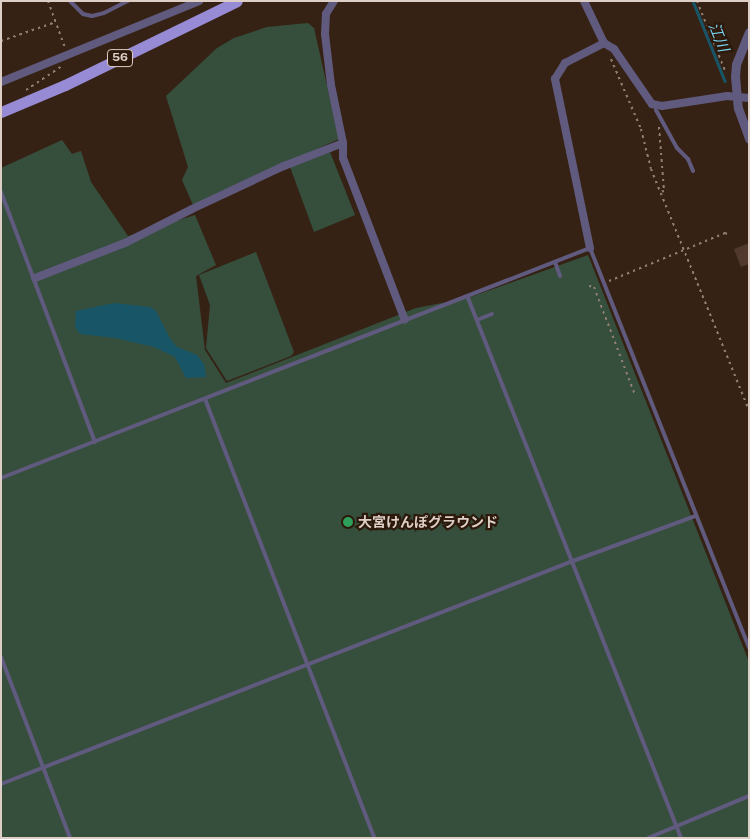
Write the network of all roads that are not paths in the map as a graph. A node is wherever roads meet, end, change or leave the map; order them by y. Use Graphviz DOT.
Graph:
graph roads {
  1 [pos="70,1"];
  2 [pos="128,1"];
  3 [pos="199,1"];
  4 [pos="237,1"];
  5 [pos="334,1"];
  6 [pos="584,1"];
  7 [pos="749,32"];
  8 [pos="604,43"];
  9 [pos="1,82"];
  10 [pos="736,97"];
  11 [pos="749,98"];
  12 [pos="656,105"];
  13 [pos="1,112"];
  14 [pos="749,139"];
  15 [pos="343,143"];
  16 [pos="693,171"];
  17 [pos="1,192"];
  18 [pos="590,248"];
  19 [pos="555,262"];
  20 [pos="560,276"];
  21 [pos="35,278"];
  22 [pos="468,298"];
  23 [pos="492,314"];
  24 [pos="405,320"];
  25 [pos="477,320"];
  26 [pos="205,400"];
  27 [pos="95,442"];
  28 [pos="1,478"];
  29 [pos="695,516"];
  30 [pos="573,561"];
  31 [pos="749,648"];
  32 [pos="1,657"];
  33 [pos="308,665"];
  34 [pos="44,768"];
  35 [pos="1,784"];
  36 [pos="749,796"];
  37 [pos="677,826"];
  38 [pos="70,838"];
  39 [pos="374,838"];
  40 [pos="648,838"];
  41 [pos="681,838"];
  1 -- 2 [label="lane"];
  3 -- 9 [label="street"];
  4 -- 13 [label="main road, 56"];
  5 -- 15 [label="street"];
  6 -- 8 [label="street"];
  7 -- 10 [label="street"];
  8 -- 12 [label="street"];
  8 -- 18 [label="street"];
  10 -- 11 [label="street"];
  10 -- 12 [label="street"];
  10 -- 14 [label="street"];
  12 -- 16 [label="lane"];
  15 -- 21 [label="street"];
  15 -- 24 [label="street"];
  17 -- 21 [label="lane"];
  18 -- 19 [label="lane"];
  18 -- 29 [label="lane"];
  19 -- 20 [label="lane"];
  19 -- 22 [label="lane"];
  21 -- 27 [label="lane"];
  22 -- 24 [label="lane"];
  22 -- 25 [label="lane"];
  23 -- 25 [label="lane"];
  24 -- 26 [label="lane"];
  25 -- 30 [label="lane"];
  26 -- 27 [label="lane"];
  26 -- 33 [label="lane"];
  27 -- 28 [label="lane"];
  29 -- 30 [label="lane"];
  29 -- 31 [label="lane"];
  30 -- 33 [label="lane"];
  30 -- 37 [label="lane"];
  32 -- 34 [label="lane"];
  33 -- 34 [label="lane"];
  33 -- 39 [label="lane"];
  34 -- 35 [label="lane"];
  34 -- 38 [label="lane"];
  36 -- 37 [label="lane"];
  37 -- 40 [label="lane"];
  37 -- 41 [label="lane"];
}
